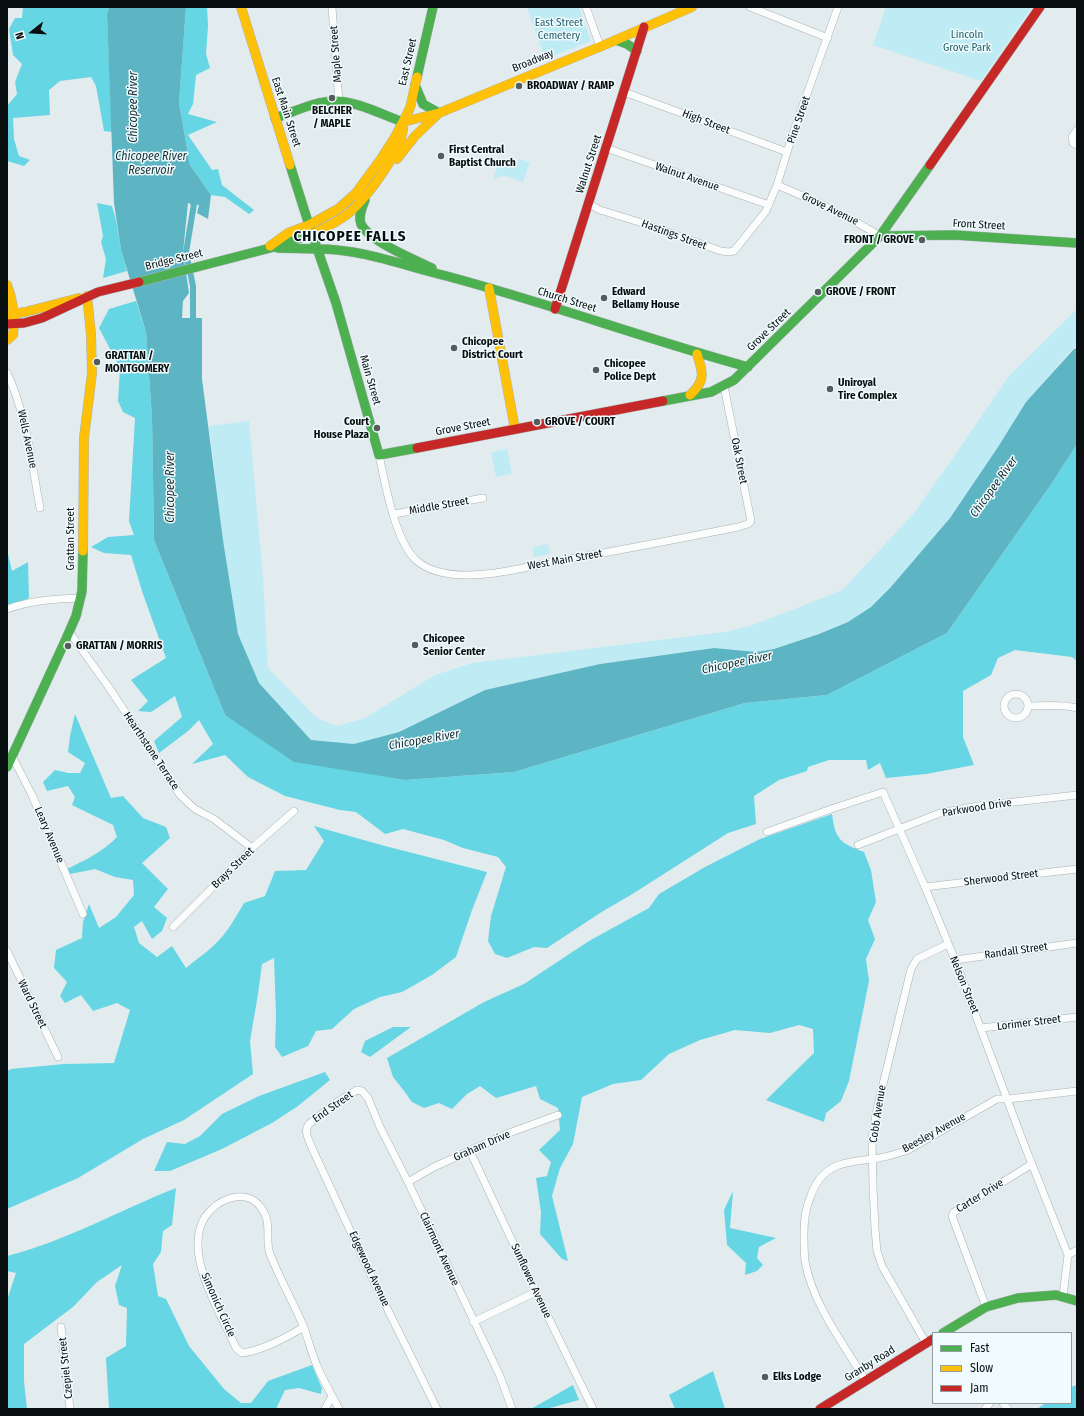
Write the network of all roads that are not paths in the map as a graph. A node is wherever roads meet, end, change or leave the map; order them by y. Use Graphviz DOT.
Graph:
graph roads {
  1 [pos="241,7"];
  2 [pos="332,7"];
  3 [pos="434,7"];
  4 [pos="586,7"];
  5 [pos="692,7"];
  6 [pos="750,7"];
  7 [pos="838,7"];
  8 [pos="1040,7"];
  9 [pos="644,27"];
  10 [pos="828,38"];
  11 [pos="616,40"];
  12 [pos="600,46"];
  13 [pos="637,51"];
  14 [pos="415,84"];
  15 [pos="624,92"];
  16 [pos="339,102"];
  17 [pos="439,113"];
  18 [pos="276,118"];
  19 [pos="403,122"];
  20 [pos="1077,130"];
  21 [pos="1075,143"];
  22 [pos="606,148"];
  23 [pos="788,152"];
  24 [pos="380,178"];
  25 [pos="777,185"];
  26 [pos="366,197"];
  27 [pos="589,204"];
  28 [pos="769,205"];
  29 [pos="311,229"];
  30 [pos="752,229"];
  31 [pos="880,236"];
  32 [pos="1077,243"];
  33 [pos="270,248"];
  34 [pos="318,249"];
  35 [pos="447,275"];
  36 [pos="7,285"];
  37 [pos="489,288"];
  38 [pos="7,296"];
  39 [pos="87,296"];
  40 [pos="555,309"];
  41 [pos="10,321"];
  42 [pos="7,340"];
  43 [pos="697,354"];
  44 [pos="748,367"];
  45 [pos="7,373"];
  46 [pos="724,386"];
  47 [pos="688,396"];
  48 [pos="515,429"];
  49 [pos="379,455"];
  50 [pos="483,498"];
  51 [pos="40,508"];
  52 [pos="394,514"];
  53 [pos="738,527"];
  54 [pos="403,542"];
  55 [pos="81,598"];
  56 [pos="7,609"];
  57 [pos="70,633"];
  58 [pos="1028,706"];
  59 [pos="1077,708"];
  60 [pos="12,756"];
  61 [pos="7,768"];
  62 [pos="1077,795"];
  63 [pos="294,811"];
  64 [pos="898,829"];
  65 [pos="767,832"];
  66 [pos="858,845"];
  67 [pos="252,848"];
  68 [pos="1077,869"];
  69 [pos="925,887"];
  70 [pos="83,914"];
  71 [pos="173,927"];
  72 [pos="1077,943"];
  73 [pos="948,944"];
  74 [pos="7,951"];
  75 [pos="955,960"];
  76 [pos="1077,1017"];
  77 [pos="981,1028"];
  78 [pos="58,1057"];
  79 [pos="1077,1090"];
  80 [pos="362,1091"];
  81 [pos="1008,1099"];
  82 [pos="558,1115"];
  83 [pos="306,1127"];
  84 [pos="470,1151"];
  85 [pos="872,1159"];
  86 [pos="1032,1164"];
  87 [pos="408,1182"];
  88 [pos="1077,1250"];
  89 [pos="1068,1255"];
  90 [pos="536,1292"];
  91 [pos="1063,1296"];
  92 [pos="1077,1301"];
  93 [pos="986,1307"];
  94 [pos="473,1322"];
  95 [pos="61,1326"];
  96 [pos="304,1327"];
  97 [pos="955,1330"];
  98 [pos="930,1341"];
  99 [pos="866,1380"];
  100 [pos="332,1396"];
  101 [pos="70,1409"];
  102 [pos="325,1409"];
  103 [pos="339,1409"];
  104 [pos="437,1409"];
  105 [pos="512,1409"];
  106 [pos="593,1409"];
  107 [pos="820,1409"];
  1 -- 18 [label="main road, East Main Street"];
  2 -- 16 [label="street, Maple Street"];
  3 -- 14 [label="main road, East Street"];
  4 -- 12 [label="street"];
  5 -- 9 [label="main road, Broadway"];
  6 -- 10 [label="street"];
  7 -- 10 [label="street, Pine Street"];
  8 -- 31 [label="main road, Grove Street"];
  9 -- 11 [label="main road, Broadway"];
  9 -- 13 [label="main road, Walnut Street"];
  10 -- 23 [label="street, Pine Street"];
  11 -- 12 [label="main road, Broadway"];
  11 -- 13 [label="main road"];
  12 -- 17 [label="main road, Broadway"];
  13 -- 15 [label="main road, Walnut Street"];
  14 -- 17 [label="main road"];
  14 -- 19 [label="main road, East Street"];
  15 -- 22 [label="main road, Walnut Street"];
  15 -- 23 [label="street, High Street"];
  16 -- 18 [label="main road"];
  16 -- 19 [label="main road"];
  17 -- 19 [label="main road, Broadway"];
  17 -- 24 [label="main road"];
  18 -- 29 [label="main road, East Main Street"];
  19 -- 24 [label="main road"];
  19 -- 29 [label="main road"];
  20 -- 21 [label="street"];
  22 -- 27 [label="main road, Walnut Street"];
  22 -- 28 [label="street, Walnut Avenue"];
  23 -- 25 [label="street, Pine Street"];
  24 -- 26 [label="main road"];
  25 -- 28 [label="street, Pine Street"];
  25 -- 31 [label="street, Grove Avenue"];
  26 -- 29 [label="main road"];
  26 -- 35 [label="main road, Church Street"];
  27 -- 30 [label="street, Hastings Street"];
  27 -- 40 [label="main road, Walnut Street"];
  28 -- 30 [label="street, Pine Street"];
  29 -- 33 [label="main road, Bridge Street"];
  29 -- 34 [label="main road, Main Street"];
  31 -- 32 [label="main road, Front Street"];
  31 -- 44 [label="main road, Grove Street"];
  33 -- 34 [label="main road, Church Street"];
  33 -- 39 [label="main road, Bridge Street"];
  34 -- 35 [label="main road, Church Street"];
  34 -- 49 [label="main road, Main Street"];
  35 -- 37 [label="main road, Church Street"];
  36 -- 41 [label="main road"];
  37 -- 40 [label="main road, Church Street"];
  37 -- 48 [label="main road"];
  38 -- 41 [label="main road"];
  39 -- 41 [label="main road, Bridge Street"];
  39 -- 55 [label="main road, Grattan Street"];
  40 -- 43 [label="main road, Church Street"];
  41 -- 42 [label="main road"];
  43 -- 44 [label="main road, Church Street"];
  43 -- 47 [label="main road"];
  44 -- 46 [label="main road, Grove Street"];
  45 -- 51 [label="street, Wells Avenue"];
  46 -- 47 [label="main road, Grove Street"];
  46 -- 53 [label="street, Oak Street"];
  47 -- 48 [label="main road, Grove Street"];
  48 -- 49 [label="main road, Grove Street"];
  49 -- 52 [label="street, Main Street"];
  50 -- 52 [label="street, Middle Street"];
  52 -- 54 [label="street, Main Street"];
  53 -- 54 [label="street, West Main Street"];
  55 -- 56 [label="street"];
  55 -- 57 [label="main road, Grattan Street"];
  57 -- 60 [label="main road, Grattan Street"];
  57 -- 67 [label="street, Hearthstone Terrace"];
  58 -- 59 [label="street"];
  60 -- 61 [label="main road, Grattan Street"];
  60 -- 70 [label="street, Leary Avenue"];
  62 -- 64 [label="street, Parkwood Drive"];
  63 -- 67 [label="street, Brays Street"];
  64 -- 65 [label="street, Nelson Street"];
  64 -- 66 [label="street, Parkwood Drive"];
  64 -- 69 [label="street, Nelson Street"];
  67 -- 71 [label="street, Brays Street"];
  68 -- 69 [label="street, Sherwood Street"];
  69 -- 73 [label="street, Nelson Street"];
  72 -- 75 [label="street, Randall Street"];
  73 -- 75 [label="street, Nelson Street"];
  73 -- 85 [label="street, Cobb Avenue"];
  74 -- 78 [label="street, Ward Street"];
  75 -- 77 [label="street, Nelson Street"];
  76 -- 77 [label="street, Lorimer Street"];
  77 -- 81 [label="street, Nelson Street"];
  79 -- 81 [label="street, Beesley Avenue"];
  80 -- 83 [label="street, End Street"];
  80 -- 87 [label="street, Clairmont Avenue"];
  81 -- 85 [label="street, Beesley Avenue"];
  81 -- 86 [label="street, Nelson Street"];
  82 -- 84 [label="street, Graham Drive"];
  83 -- 104 [label="street, Edgewood Avenue"];
  84 -- 87 [label="street, Graham Drive"];
  84 -- 90 [label="street, Sunflower Avenue"];
  85 -- 98 [label="street, Cobb Avenue"];
  85 -- 99 [label="street, Beesley Avenue"];
  86 -- 89 [label="street, Nelson Street"];
  86 -- 93 [label="street, Carter Drive"];
  87 -- 94 [label="street, Clairmont Avenue"];
  88 -- 89 [label="street"];
  89 -- 91 [label="street, Nelson Street"];
  90 -- 94 [label="street"];
  90 -- 106 [label="street, Sunflower Avenue"];
  91 -- 92 [label="main road"];
  91 -- 93 [label="main road"];
  93 -- 97 [label="main road"];
  94 -- 105 [label="street, Clairmont Avenue"];
  95 -- 101 [label="street, Czepiel Street"];
  96 -- 96 [label="street, Simonich Circle"];
  96 -- 100 [label="street, Simonich Circle"];
  98 -- 99 [label="main road, Granby Road"];
  99 -- 107 [label="main road, Granby Road"];
  100 -- 102 [label="street"];
  100 -- 103 [label="street, Simonich Circle"];
}
